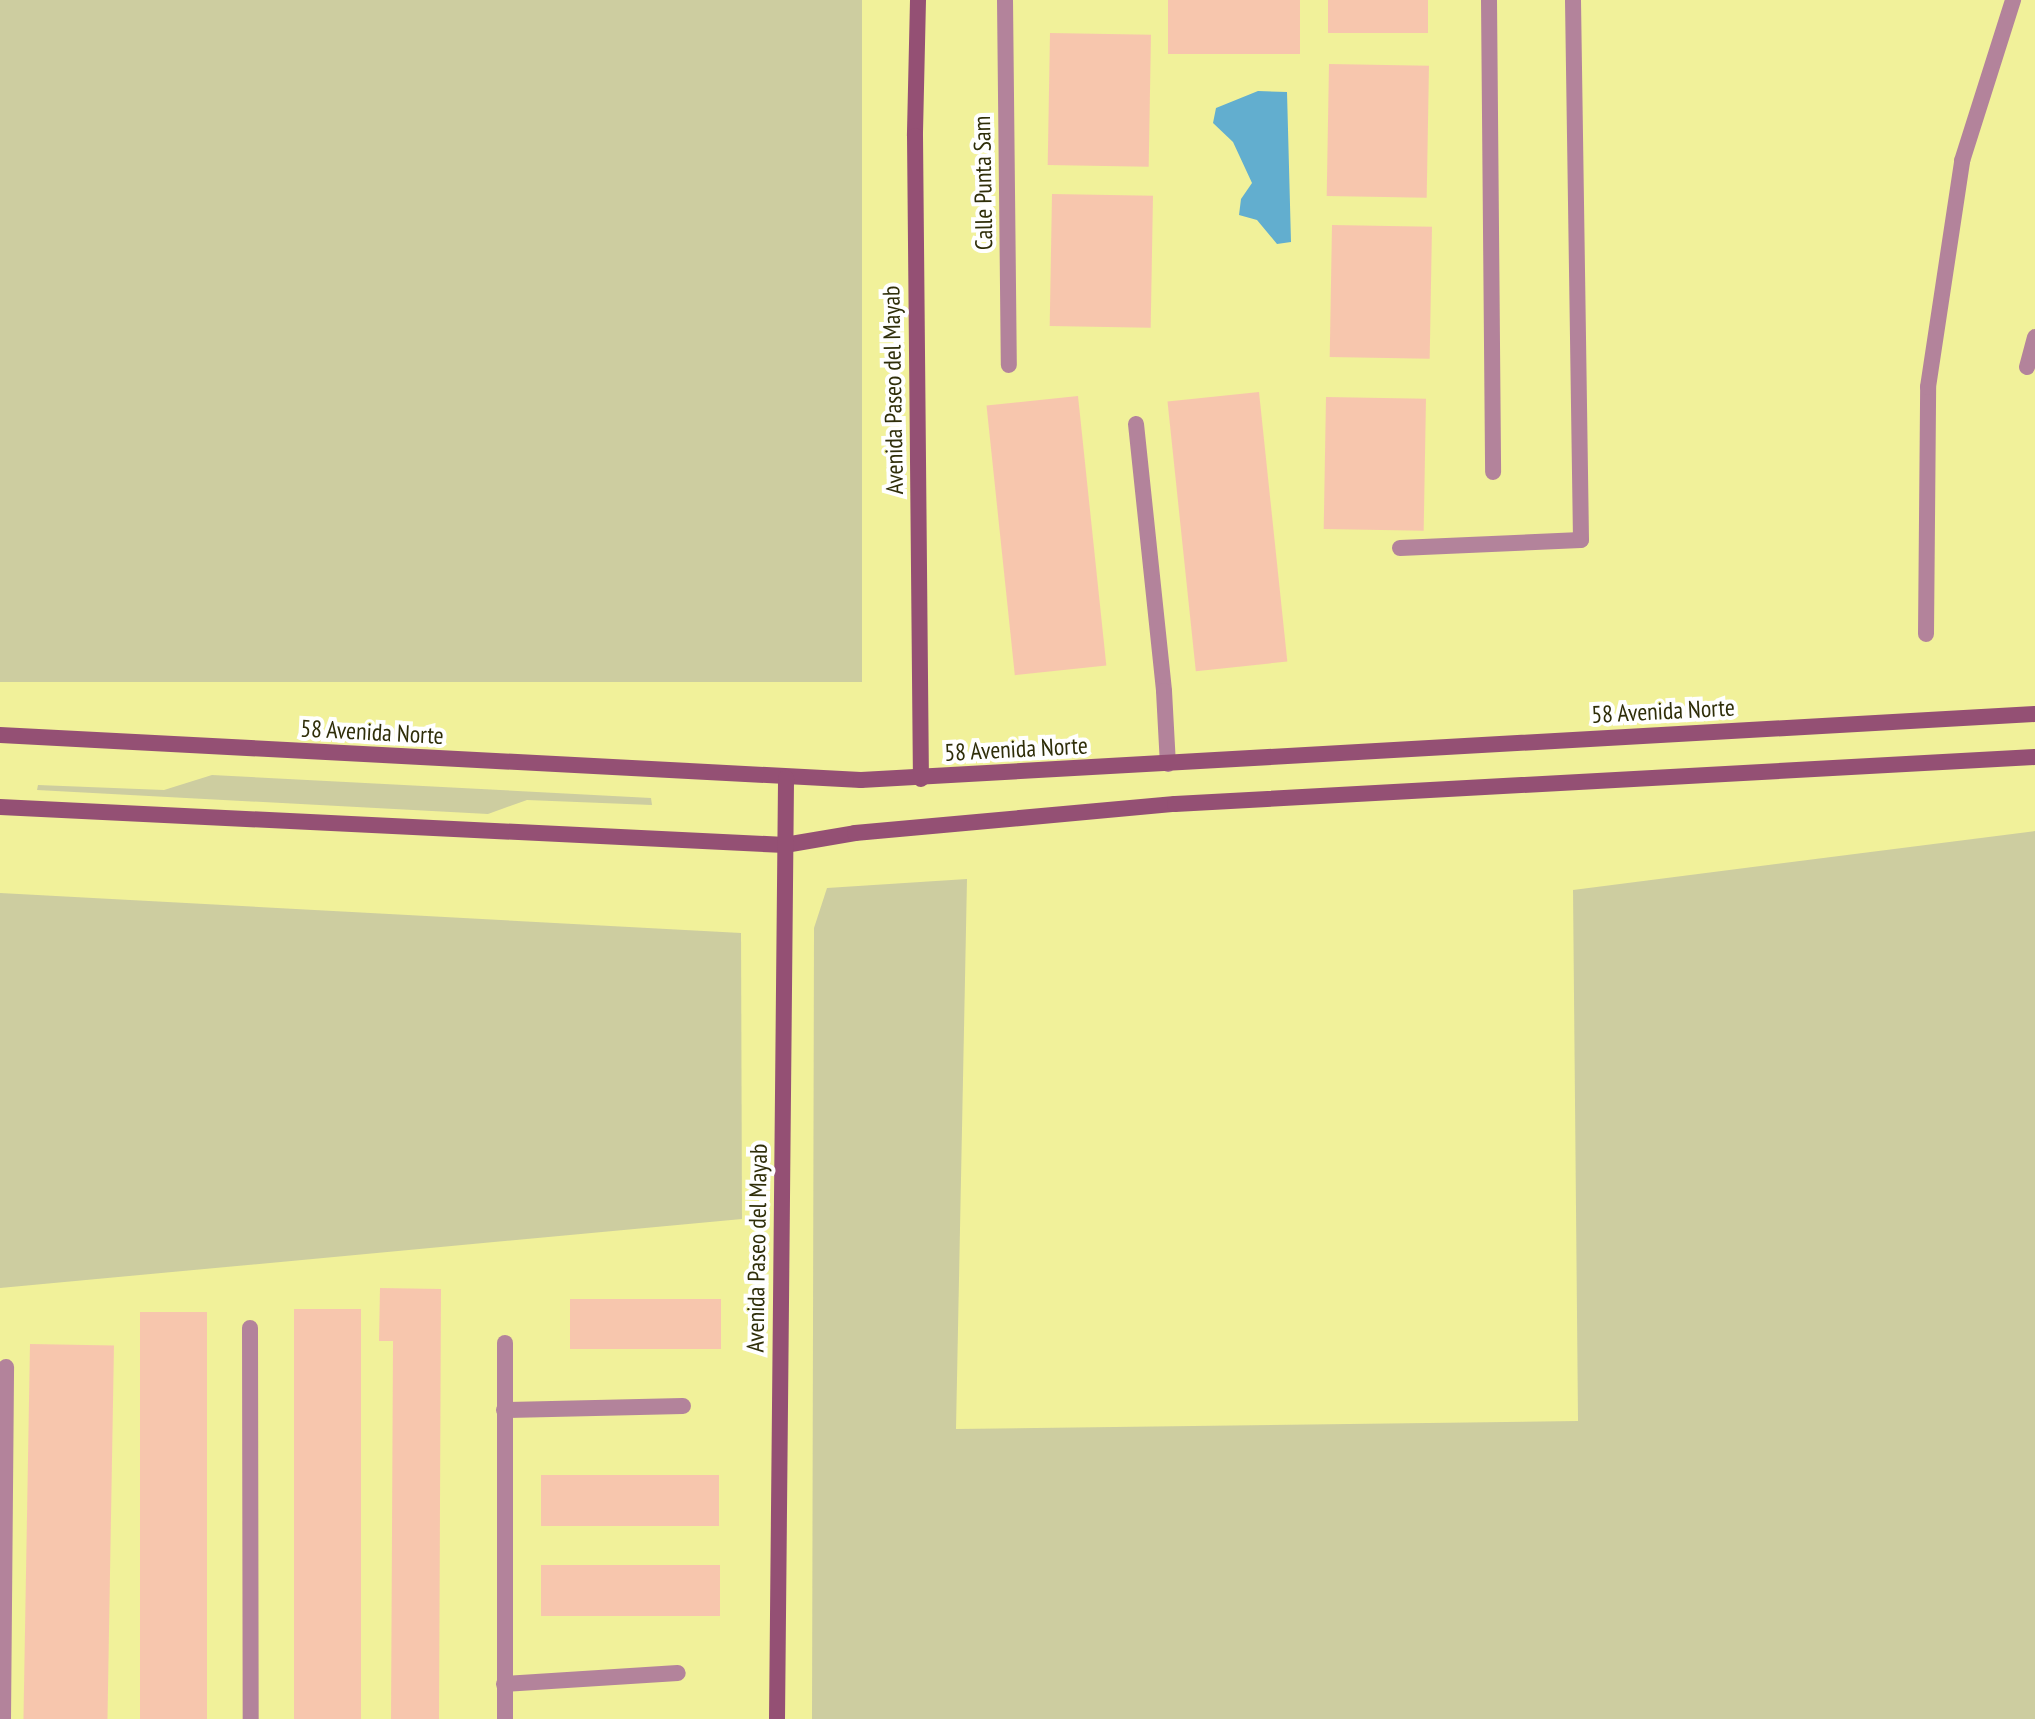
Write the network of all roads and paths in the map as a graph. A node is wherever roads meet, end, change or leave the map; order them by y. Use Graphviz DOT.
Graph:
graph roads {
  1 [pos="918,0"];
  2 [pos="1005,0"];
  3 [pos="1489,0"];
  4 [pos="1573,0"];
  5 [pos="2013,0"];
  6 [pos="2035,337"];
  7 [pos="1009,365"];
  8 [pos="2027,367"];
  9 [pos="1136,424"];
  10 [pos="1493,472"];
  11 [pos="1400,548"];
  12 [pos="1926,634"];
  13 [pos="2035,714"];
  14 [pos="0,735"];
  15 [pos="2035,757"];
  16 [pos="1168,764"];
  17 [pos="786,778"];
  18 [pos="921,779"];
  19 [pos="0,807"];
  20 [pos="785,845"];
  21 [pos="250,1328"];
  22 [pos="505,1343"];
  23 [pos="6,1367"];
  24 [pos="683,1406"];
  25 [pos="504,1410"];
  26 [pos="678,1673"];
  27 [pos="504,1684"];
  28 [pos="3,1719"];
  29 [pos="251,1719"];
  30 [pos="505,1719"];
  31 [pos="777,1719"];
  1 -- 18 [label="main road, Avenida Paseo del Mayab"];
  2 -- 7 [label="street, Calle Punta Sam"];
  3 -- 10 [label="street"];
  4 -- 11 [label="street"];
  5 -- 12 [label="street"];
  6 -- 8 [label="street"];
  9 -- 16 [label="street"];
  13 -- 16 [label="main road, 58 Avenida Norte"];
  14 -- 17 [label="main road, 58 Avenida Norte"];
  15 -- 20 [label="main road"];
  16 -- 18 [label="main road, 58 Avenida Norte"];
  17 -- 18 [label="main road, 58 Avenida Norte"];
  17 -- 20 [label="main road, Avenida Paseo del Mayab"];
  19 -- 20 [label="main road"];
  20 -- 31 [label="main road, Avenida Paseo del Mayab"];
  21 -- 29 [label="street"];
  22 -- 25 [label="street"];
  23 -- 28 [label="street"];
  24 -- 25 [label="street"];
  25 -- 27 [label="street"];
  26 -- 27 [label="street"];
  27 -- 30 [label="street"];
}
